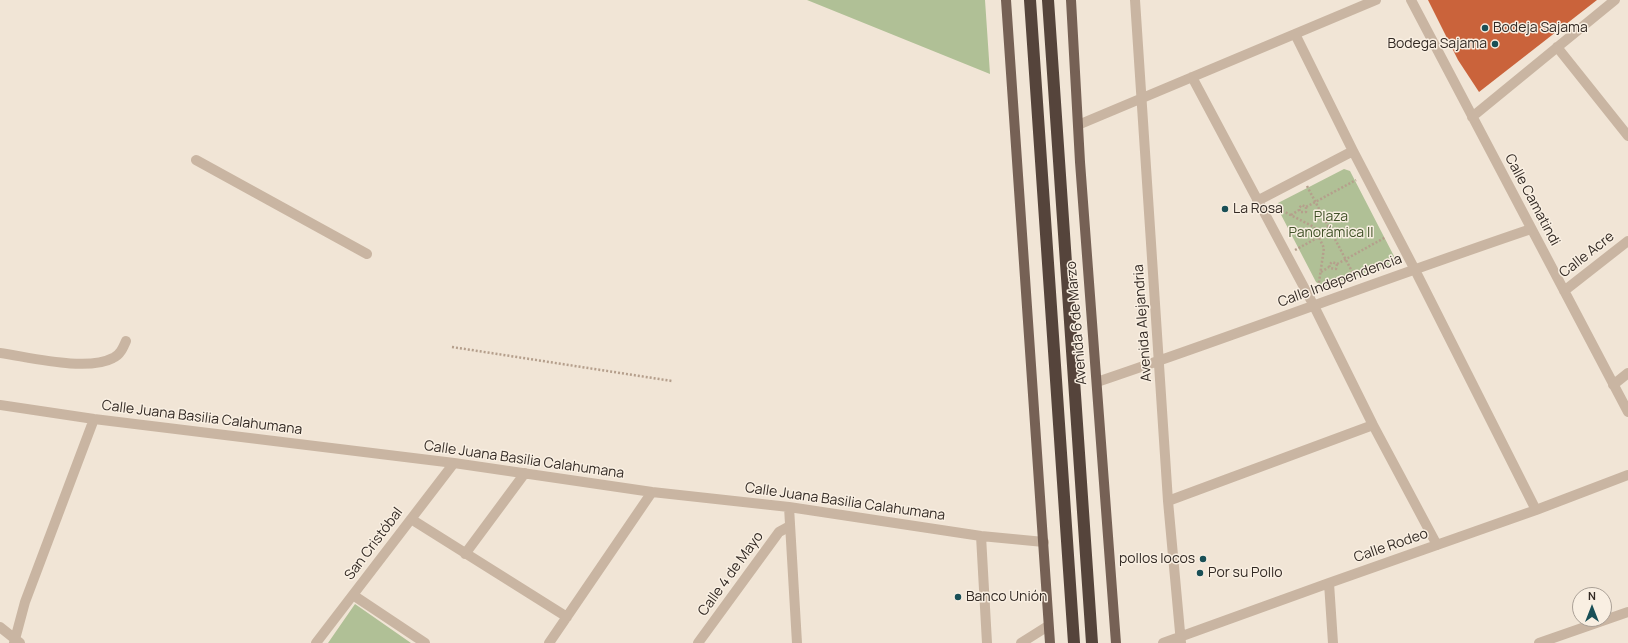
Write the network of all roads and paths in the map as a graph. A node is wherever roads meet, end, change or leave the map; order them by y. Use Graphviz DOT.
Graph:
graph roads {
  1 [pos="1006,0"];
  2 [pos="1030,0"];
  3 [pos="1048,0"];
  4 [pos="1072,0"];
  5 [pos="1135,0"];
  6 [pos="1376,0"];
  7 [pos="1411,0"];
  8 [pos="1615,0"];
  9 [pos="1295,34"];
  10 [pos="1557,47"];
  11 [pos="1192,77"];
  12 [pos="1142,98"];
  13 [pos="1472,117"];
  14 [pos="1078,125"];
  15 [pos="1628,136"];
  16 [pos="1353,151"];
  17 [pos="196,160"];
  18 [pos="1354,174"];
  19 [pos="1357,179"];
  20 [pos="1313,182"];
  21 [pos="1307,186"];
  22 [pos="1360,186"];
  23 [pos="1301,189"];
  24 [pos="1257,201"];
  25 [pos="1276,202"];
  26 [pos="1315,202"];
  27 [pos="1274,207"];
  28 [pos="1306,207"];
  29 [pos="1299,210"];
  30 [pos="1274,212"];
  31 [pos="1291,215"];
  32 [pos="1531,229"];
  33 [pos="1384,230"];
  34 [pos="1387,236"];
  35 [pos="1319,238"];
  36 [pos="1628,241"];
  37 [pos="1390,243"];
  38 [pos="1292,244"];
  39 [pos="1295,250"];
  40 [pos="367,254"];
  41 [pos="1298,256"];
  42 [pos="1346,260"];
  43 [pos="1337,264"];
  44 [pos="1329,267"];
  45 [pos="1414,268"];
  46 [pos="1321,272"];
  47 [pos="1362,276"];
  48 [pos="1356,279"];
  49 [pos="1349,281"];
  50 [pos="1314,285"];
  51 [pos="1318,289"];
  52 [pos="1323,290"];
  53 [pos="1564,291"];
  54 [pos="1314,306"];
  55 [pos="126,341"];
  56 [pos="452,347"];
  57 [pos="0,353"];
  58 [pos="1160,361"];
  59 [pos="1628,373"];
  60 [pos="672,381"];
  61 [pos="1097,382"];
  62 [pos="1613,385"];
  63 [pos="0,405"];
  64 [pos="1628,412"];
  65 [pos="94,419"];
  66 [pos="1373,425"];
  67 [pos="454,463"];
  68 [pos="525,473"];
  69 [pos="1628,475"];
  70 [pos="652,492"];
  71 [pos="1168,501"];
  72 [pos="789,507"];
  73 [pos="1536,510"];
  74 [pos="411,519"];
  75 [pos="790,526"];
  76 [pos="982,536"];
  77 [pos="1044,542"];
  78 [pos="1437,545"];
  79 [pos="465,554"];
  80 [pos="1329,583"];
  81 [pos="353,595"];
  82 [pos="1627,615"];
  83 [pos="567,617"];
  84 [pos="1048,626"];
  85 [pos="0,627"];
  86 [pos="1181,640"];
  87 [pos="17,641"];
  88 [pos="316,643"];
  89 [pos="425,643"];
  90 [pos="549,643"];
  91 [pos="698,643"];
  92 [pos="796,643"];
  93 [pos="987,643"];
  94 [pos="1022,643"];
  95 [pos="1050,643"];
  96 [pos="1074,643"];
  97 [pos="1092,643"];
  98 [pos="1116,643"];
  99 [pos="1163,643"];
  100 [pos="1334,643"];
  101 [pos="1539,643"];
  1 -- 77 [label="main road"];
  2 -- 96 [label="highway, Avenida 6 de Marzo"];
  3 -- 97 [label="highway, Avenida 6 de Marzo"];
  4 -- 14 [label="main road, Avenida 6 de Marzo"];
  5 -- 12 [label="street, Avenida Alejandria"];
  6 -- 9 [label="street"];
  7 -- 13 [label="street, Calle Camatindi"];
  8 -- 10 [label="street"];
  9 -- 11 [label="street"];
  9 -- 16 [label="street"];
  10 -- 13 [label="street"];
  10 -- 15 [label="street"];
  11 -- 12 [label="street"];
  11 -- 24 [label="street"];
  12 -- 14 [label="street"];
  12 -- 58 [label="street, Avenida Alejandria"];
  13 -- 32 [label="street, Calle Camatindi"];
  14 -- 61 [label="main road, Avenida 6 de Marzo"];
  16 -- 24 [label="street"];
  16 -- 45 [label="street"];
  17 -- 40 [label="street"];
  18 -- 19 [label="path"];
  19 -- 22 [label="path"];
  19 -- 26 [label="path"];
  20 -- 21 [label="path"];
  21 -- 23 [label="path"];
  21 -- 26 [label="path"];
  24 -- 54 [label="street"];
  25 -- 27 [label="path"];
  26 -- 28 [label="path"];
  26 -- 42 [label="path"];
  27 -- 30 [label="path"];
  27 -- 31 [label="path"];
  28 -- 29 [label="path"];
  28 -- 29 [label="path"];
  29 -- 31 [label="path"];
  31 -- 35 [label="path"];
  32 -- 45 [label="street, Calle Independencia"];
  32 -- 53 [label="street, Calle Camatindi"];
  33 -- 34 [label="path"];
  34 -- 37 [label="path"];
  34 -- 42 [label="path"];
  35 -- 39 [label="path"];
  35 -- 46 [label="path"];
  36 -- 53 [label="street, Calle Acre"];
  38 -- 39 [label="path"];
  39 -- 41 [label="path"];
  42 -- 43 [label="path"];
  42 -- 48 [label="path"];
  43 -- 44 [label="path"];
  43 -- 44 [label="path"];
  44 -- 46 [label="path"];
  45 -- 54 [label="street, Calle Independencia"];
  45 -- 73 [label="street"];
  46 -- 51 [label="path"];
  47 -- 48 [label="path"];
  48 -- 49 [label="path"];
  50 -- 51 [label="path"];
  51 -- 52 [label="path"];
  53 -- 62 [label="street, Calle Camatindi"];
  54 -- 58 [label="street, Calle Independencia"];
  54 -- 66 [label="street"];
  55 -- 57 [label="street"];
  56 -- 60 [label="path"];
  58 -- 61 [label="street, Calle Independencia"];
  58 -- 71 [label="street, Avenida Alejandria"];
  59 -- 62 [label="street"];
  61 -- 98 [label="main road, Avenida 6 de Marzo"];
  62 -- 64 [label="street, Calle Camatindi"];
  63 -- 65 [label="street, Calle Juana Basilia Calahumana"];
  65 -- 67 [label="street, Calle Juana Basilia Calahumana"];
  65 -- 87 [label="street"];
  66 -- 71 [label="street"];
  66 -- 78 [label="street"];
  67 -- 68 [label="street, Calle Juana Basilia Calahumana"];
  67 -- 74 [label="street, San Cristóbal"];
  68 -- 70 [label="street, Calle Juana Basilia Calahumana"];
  68 -- 79 [label="street"];
  69 -- 73 [label="street, Calle Rodeo"];
  70 -- 72 [label="street, Calle Juana Basilia Calahumana"];
  70 -- 83 [label="street"];
  71 -- 86 [label="street, Avenida Alejandria"];
  72 -- 75 [label="street"];
  72 -- 76 [label="street, Calle Juana Basilia Calahumana"];
  73 -- 78 [label="street, Calle Rodeo"];
  74 -- 79 [label="street"];
  74 -- 81 [label="street, San Cristóbal"];
  75 -- 91 [label="street, Calle 4 de Mayo"];
  75 -- 92 [label="street"];
  76 -- 77 [label="street, Calle Juana Basilia Calahumana"];
  76 -- 93 [label="street"];
  77 -- 84 [label="main road"];
  78 -- 80 [label="street, Calle Rodeo"];
  79 -- 83 [label="street"];
  80 -- 86 [label="street, Calle Rodeo"];
  80 -- 100 [label="street"];
  81 -- 88 [label="street, San Cristóbal"];
  81 -- 89 [label="street"];
  82 -- 101 [label="street"];
  83 -- 90 [label="street"];
  84 -- 94 [label="street"];
  84 -- 95 [label="main road"];
  85 -- 87 [label="street"];
  86 -- 99 [label="street, Calle Rodeo"];
}
